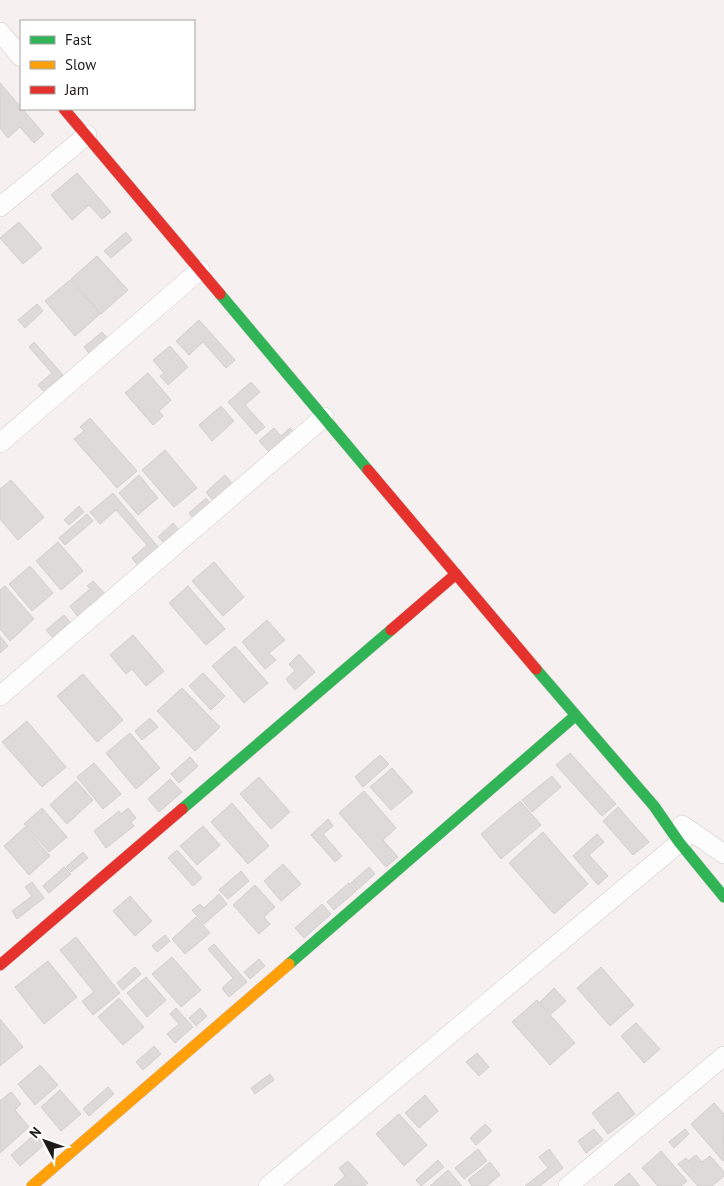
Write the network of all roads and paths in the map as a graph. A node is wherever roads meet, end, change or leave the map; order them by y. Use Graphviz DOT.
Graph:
graph roads {
  1 [pos="0,32"];
  2 [pos="20,56"];
  3 [pos="65,110"];
  4 [pos="87,135"];
  5 [pos="0,207"];
  6 [pos="200,270"];
  7 [pos="324,417"];
  8 [pos="0,443"];
  9 [pos="456,574"];
  10 [pos="0,696"];
  11 [pos="575,716"];
  12 [pos="654,806"];
  13 [pos="686,837"];
  14 [pos="724,854"];
  15 [pos="724,897"];
  16 [pos="0,965"];
  17 [pos="724,1056"];
  18 [pos="32,1186"];
  19 [pos="268,1186"];
  20 [pos="568,1186"];
  1 -- 2 [label="street"];
  3 -- 4 [label="street"];
  4 -- 5 [label="street"];
  4 -- 6 [label="street"];
  6 -- 7 [label="street"];
  6 -- 8 [label="street"];
  7 -- 9 [label="street"];
  7 -- 10 [label="street"];
  9 -- 11 [label="street"];
  9 -- 16 [label="street"];
  11 -- 12 [label="street"];
  11 -- 18 [label="street"];
  12 -- 13 [label="street"];
  13 -- 14 [label="street"];
  13 -- 15 [label="street"];
  13 -- 19 [label="street"];
  17 -- 20 [label="street"];
}
